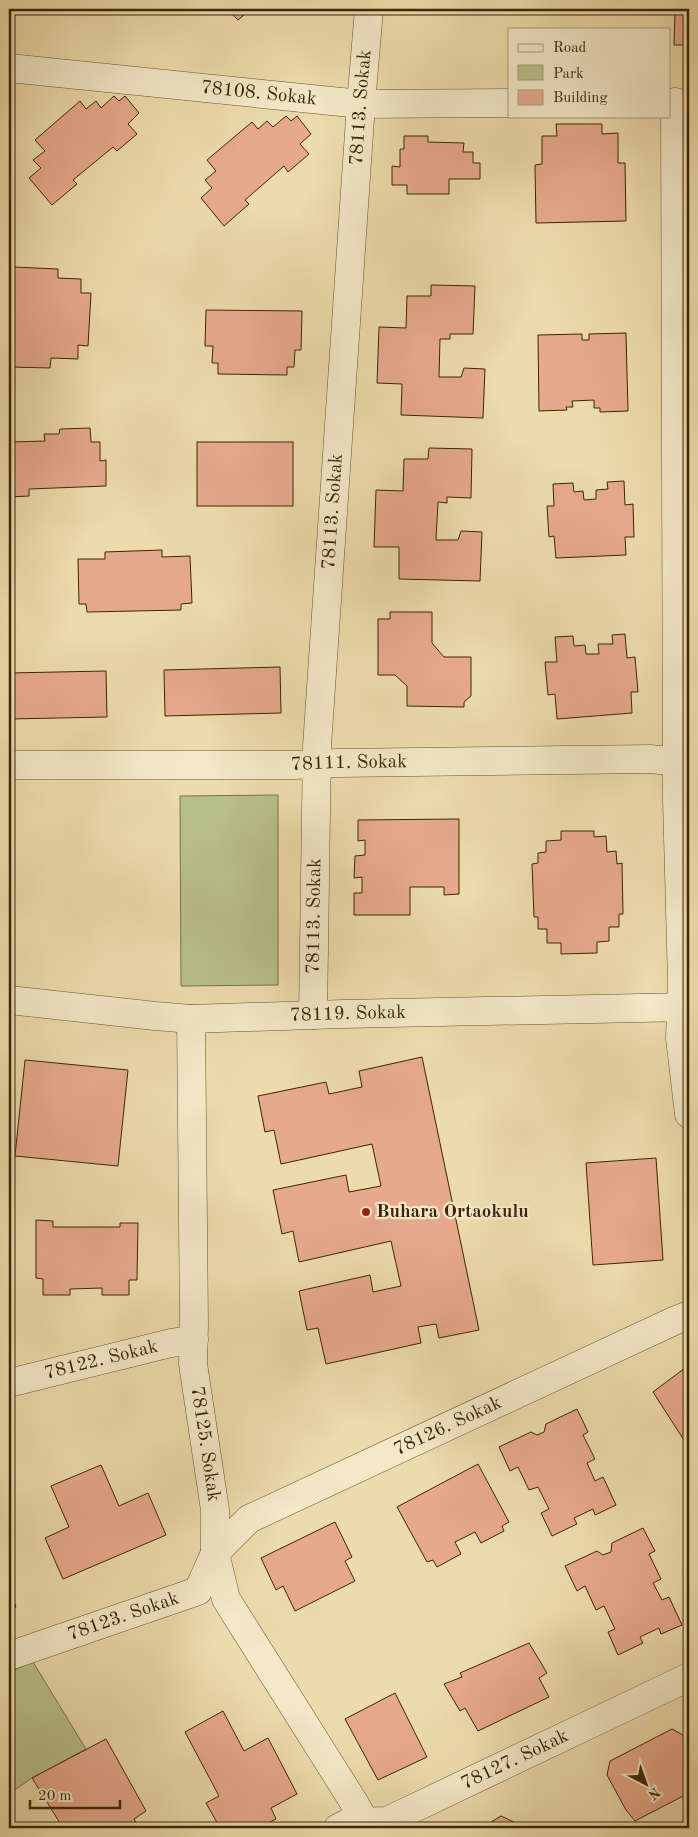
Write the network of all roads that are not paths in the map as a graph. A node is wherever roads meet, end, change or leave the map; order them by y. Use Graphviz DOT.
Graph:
graph roads {
  1 [pos="369,9"];
  2 [pos="9,68"];
  3 [pos="678,102"];
  4 [pos="508,103"];
  5 [pos="360,104"];
  6 [pos="683,762"];
  7 [pos="316,764"];
  8 [pos="9,765"];
  9 [pos="9,1000"];
  10 [pos="685,1008"];
  11 [pos="313,1015"];
  12 [pos="191,1018"];
  13 [pos="689,1114"];
  14 [pos="689,1316"];
  15 [pos="194,1340"];
  16 [pos="9,1383"];
  17 [pos="215,1553"];
  18 [pos="9,1656"];
  19 [pos="689,1676"];
  20 [pos="366,1825"];
  21 [pos="338,1828"];
  1 -- 5 [label="street, 78113. Sokak"];
  2 -- 5 [label="street, 78108. Sokak"];
  3 -- 6 [label="street"];
  4 -- 5 [label="street, 78108. Sokak"];
  5 -- 7 [label="street, 78113. Sokak"];
  6 -- 7 [label="street, 78111. Sokak"];
  6 -- 10 [label="street"];
  7 -- 8 [label="street, 78111. Sokak"];
  7 -- 11 [label="street, 78113. Sokak"];
  9 -- 12 [label="street, 78119. Sokak"];
  10 -- 11 [label="street, 78119. Sokak"];
  10 -- 13 [label="street"];
  11 -- 12 [label="street, 78119. Sokak"];
  12 -- 15 [label="street, 78125. Sokak"];
  14 -- 17 [label="street, 78126. Sokak"];
  15 -- 16 [label="street, 78122. Sokak"];
  15 -- 17 [label="street, 78125. Sokak"];
  17 -- 18 [label="street, 78123. Sokak"];
  17 -- 20 [label="street, 78125. Sokak"];
  19 -- 20 [label="street, 78127. Sokak"];
  20 -- 21 [label="street, 78127. Sokak"];
}
